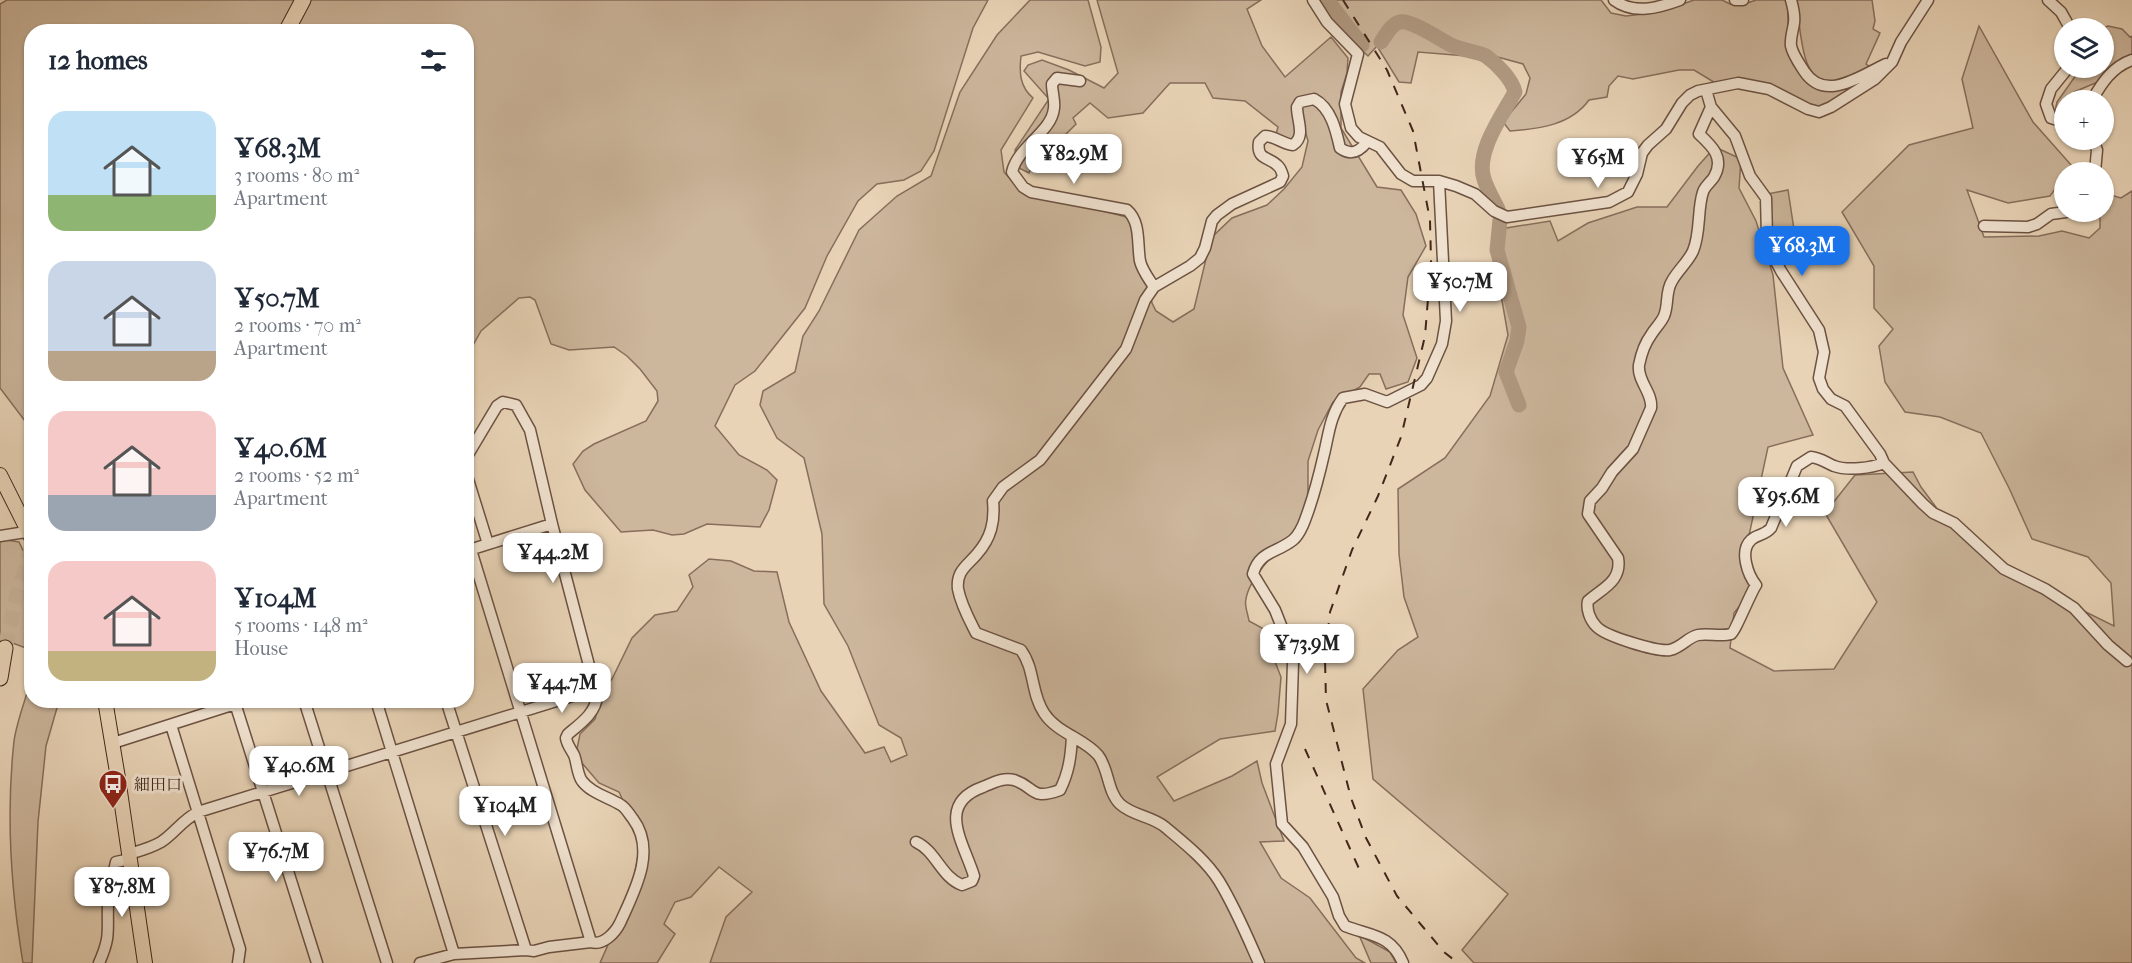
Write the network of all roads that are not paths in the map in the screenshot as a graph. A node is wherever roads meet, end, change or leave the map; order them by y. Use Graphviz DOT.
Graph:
graph roads {
  1 [pos="303,0"];
  2 [pos="1313,0"];
  3 [pos="1614,0"];
  4 [pos="1680,0"];
  5 [pos="1735,0"];
  6 [pos="1743,0"];
  7 [pos="1791,0"];
  8 [pos="1928,0"];
  9 [pos="2048,0"];
  10 [pos="2064,18"];
  11 [pos="290,24"];
  12 [pos="2132,60"];
  13 [pos="1892,62"];
  14 [pos="2060,78"];
  15 [pos="1080,81"];
  16 [pos="1706,90"];
  17 [pos="2098,90"];
  18 [pos="1711,107"];
  19 [pos="2054,119"];
  20 [pos="1367,142"];
  21 [pos="1439,181"];
  22 [pos="2054,214"];
  23 [pos="1984,226"];
  24 [pos="1154,287"];
  25 [pos="474,445"];
  26 [pos="1884,463"];
  27 [pos="0,475"];
  28 [pos="474,499"];
  29 [pos="24,522"];
  30 [pos="552,524"];
  31 [pos="24,534"];
  32 [pos="0,536"];
  33 [pos="488,544"];
  34 [pos="474,548"];
  35 [pos="474,565"];
  36 [pos="5,648"];
  37 [pos="2127,661"];
  38 [pos="0,678"];
  39 [pos="595,689"];
  40 [pos="106,708"];
  41 [pos="217,708"];
  42 [pos="236,708"];
  43 [pos="307,708"];
  44 [pos="378,708"];
  45 [pos="448,708"];
  46 [pos="521,711"];
  47 [pos="171,724"];
  48 [pos="456,732"];
  49 [pos="1072,736"];
  50 [pos="113,743"];
  51 [pos="392,752"];
  52 [pos="327,773"];
  53 [pos="262,793"];
  54 [pos="198,812"];
  55 [pos="916,842"];
  56 [pos="129,856"];
  57 [pos="591,942"];
  58 [pos="526,950"];
  59 [pos="454,954"];
  60 [pos="99,963"];
  61 [pos="145,963"];
  62 [pos="238,963"];
  63 [pos="317,963"];
  64 [pos="387,963"];
  65 [pos="420,963"];
  66 [pos="1259,963"];
  67 [pos="1403,963"];
  1 -- 11 [label="highway"];
  2 -- 20 [label="street"];
  3 -- 4 [label="street"];
  5 -- 6 [label="street"];
  7 -- 13 [label="street"];
  8 -- 13 [label="street"];
  9 -- 10 [label="street"];
  12 -- 17 [label="street"];
  13 -- 16 [label="street"];
  14 -- 19 [label="street"];
  15 -- 24 [label="street"];
  16 -- 18 [label="street"];
  16 -- 21 [label="street"];
  18 -- 26 [label="street"];
  18 -- 26 [label="street"];
  20 -- 21 [label="street"];
  20 -- 24 [label="street"];
  21 -- 67 [label="street"];
  22 -- 23 [label="street"];
  24 -- 49 [label="street"];
  25 -- 30 [label="street"];
  26 -- 37 [label="street"];
  27 -- 29 [label="main road"];
  28 -- 33 [label="street"];
  30 -- 33 [label="street"];
  30 -- 39 [label="street"];
  31 -- 32 [label="street"];
  33 -- 34 [label="street"];
  35 -- 46 [label="street"];
  36 -- 38 [label="highway"];
  39 -- 46 [label="street"];
  39 -- 57 [label="street"];
  40 -- 50 [label="main road"];
  41 -- 47 [label="street"];
  42 -- 53 [label="street"];
  43 -- 52 [label="street"];
  44 -- 51 [label="street"];
  45 -- 48 [label="street"];
  46 -- 48 [label="street"];
  46 -- 57 [label="street"];
  47 -- 50 [label="street"];
  47 -- 54 [label="street"];
  48 -- 51 [label="street"];
  48 -- 58 [label="street"];
  49 -- 55 [label="street"];
  49 -- 66 [label="street"];
  50 -- 56 [label="main road"];
  51 -- 52 [label="street"];
  51 -- 59 [label="street"];
  52 -- 53 [label="street"];
  52 -- 64 [label="street"];
  53 -- 54 [label="street"];
  53 -- 63 [label="street"];
  54 -- 56 [label="street"];
  54 -- 62 [label="street"];
  56 -- 60 [label="street"];
  56 -- 61 [label="main road"];
  57 -- 58 [label="street"];
  58 -- 59 [label="street"];
  59 -- 65 [label="street"];
}
